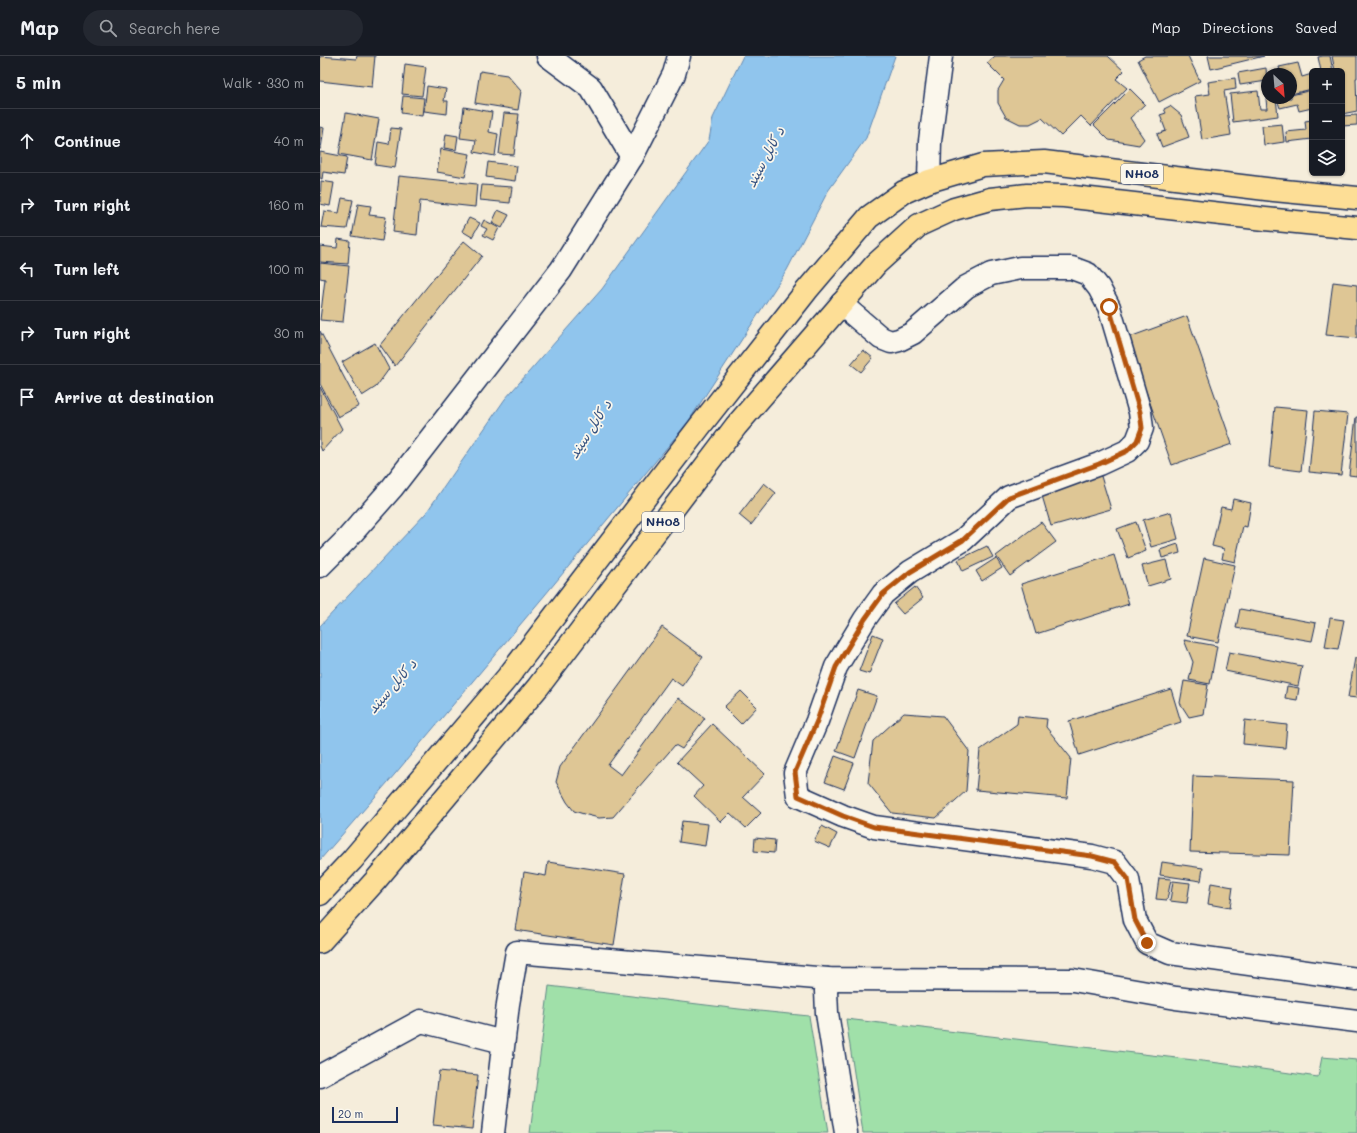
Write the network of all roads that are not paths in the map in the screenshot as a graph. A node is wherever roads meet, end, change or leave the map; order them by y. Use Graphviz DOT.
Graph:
graph roads {
  1 [pos="548,56"];
  2 [pos="679,56"];
  3 [pos="940,56"];
  4 [pos="632,157"];
  5 [pos="929,181"];
  6 [pos="1357,198"];
  7 [pos="1357,228"];
  8 [pos="841,304"];
  9 [pos="320,566"];
  10 [pos="320,894"];
  11 [pos="320,942"];
  12 [pos="828,979"];
  13 [pos="1357,979"];
  14 [pos="1357,1021"];
  15 [pos="503,1042"];
  16 [pos="320,1076"];
  17 [pos="493,1133"];
  18 [pos="846,1133"];
  1 -- 4 [label="street"];
  2 -- 4 [label="street"];
  3 -- 5 [label="street"];
  4 -- 9 [label="street"];
  5 -- 6 [label="highway, NH08"];
  5 -- 10 [label="highway, NH08"];
  7 -- 8 [label="highway, NH08"];
  8 -- 11 [label="highway, NH08"];
  8 -- 13 [label="street"];
  12 -- 14 [label="street"];
  12 -- 15 [label="street"];
  12 -- 18 [label="street"];
  15 -- 16 [label="street"];
  15 -- 17 [label="street"];
}
